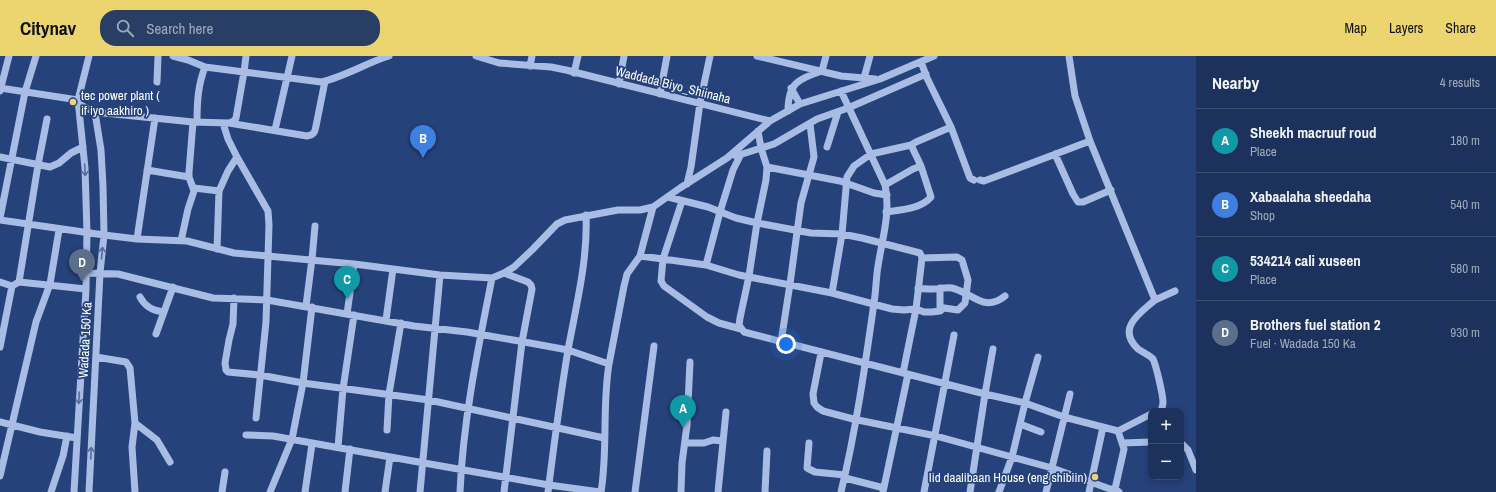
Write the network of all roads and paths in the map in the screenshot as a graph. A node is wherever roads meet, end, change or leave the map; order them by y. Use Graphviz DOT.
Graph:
graph roads {
  1 [pos="9,56"];
  2 [pos="36,56"];
  3 [pos="90,56"];
  4 [pos="158,56"];
  5 [pos="172,56"];
  6 [pos="246,56"];
  7 [pos="292,56"];
  8 [pos="389,56"];
  9 [pos="476,56"];
  10 [pos="532,56"];
  11 [pos="578,56"];
  12 [pos="624,56"];
  13 [pos="666,56"];
  14 [pos="710,56"];
  15 [pos="757,56"];
  16 [pos="787,56"];
  17 [pos="826,56"];
  18 [pos="870,56"];
  19 [pos="934,56"];
  20 [pos="1069,56"];
  21 [pos="379,57"];
  22 [pos="490,58"];
  23 [pos="921,62"];
  24 [pos="786,64"];
  25 [pos="530,66"];
  26 [pos="205,67"];
  27 [pos="822,71"];
  28 [pos="244,72"];
  29 [pos="574,72"];
  30 [pos="926,74"];
  31 [pos="286,78"];
  32 [pos="864,78"];
  33 [pos="880,79"];
  34 [pos="325,81"];
  35 [pos="157,82"];
  36 [pos="619,84"];
  37 [pos="791,88"];
  38 [pos="0,89"];
  39 [pos="841,91"];
  40 [pos="24,92"];
  41 [pos="660,94"];
  42 [pos="78,102"];
  43 [pos="700,103"];
  44 [pos="800,104"];
  45 [pos="848,108"];
  46 [pos="788,111"];
  47 [pos="94,112"];
  48 [pos="838,112"];
  49 [pos="155,118"];
  50 [pos="47,119"];
  51 [pos="770,121"];
  52 [pos="195,122"];
  53 [pos="226,122"];
  54 [pos="810,124"];
  55 [pos="951,127"];
  56 [pos="275,130"];
  57 [pos="758,131"];
  58 [pos="1090,141"];
  59 [pos="911,145"];
  60 [pos="83,147"];
  61 [pos="827,147"];
  62 [pos="761,148"];
  63 [pos="871,154"];
  64 [pos="1055,154"];
  65 [pos="740,156"];
  66 [pos="0,157"];
  67 [pos="237,157"];
  68 [pos="727,158"];
  69 [pos="12,160"];
  70 [pos="38,165"];
  71 [pos="921,166"];
  72 [pos="767,167"];
  73 [pos="147,170"];
  74 [pos="808,175"];
  75 [pos="189,177"];
  76 [pos="687,184"];
  77 [pos="847,184"];
  78 [pos="885,185"];
  79 [pos="194,188"];
  80 [pos="1111,190"];
  81 [pos="219,191"];
  82 [pos="887,196"];
  83 [pos="668,197"];
  84 [pos="682,201"];
  85 [pos="653,207"];
  86 [pos="720,212"];
  87 [pos="886,212"];
  88 [pos="586,215"];
  89 [pos="0,219"];
  90 [pos="757,223"];
  91 [pos="28,224"];
  92 [pos="315,226"];
  93 [pos="59,230"];
  94 [pos="798,230"];
  95 [pos="87,233"];
  96 [pos="842,234"];
  97 [pos="104,235"];
  98 [pos="137,239"];
  99 [pos="182,241"];
  100 [pos="883,243"];
  101 [pos="217,249"];
  102 [pos="268,256"];
  103 [pos="640,256"];
  104 [pos="922,258"];
  105 [pos="312,259"];
  106 [pos="663,259"];
  107 [pos="354,264"];
  108 [pos="706,266"];
  109 [pos="393,269"];
  110 [pos="86,273"];
  111 [pos="100,274"];
  112 [pos="504,274"];
  113 [pos="440,275"];
  114 [pos="748,276"];
  115 [pos="492,278"];
  116 [pos="0,282"];
  117 [pos="19,282"];
  118 [pos="50,284"];
  119 [pos="790,284"];
  120 [pos="12,286"];
  121 [pos="173,288"];
  122 [pos="918,288"];
  123 [pos="940,288"];
  124 [pos="86,289"];
  125 [pos="1175,291"];
  126 [pos="832,293"];
  127 [pos="967,294"];
  128 [pos="1005,296"];
  129 [pos="140,297"];
  130 [pos="234,298"];
  131 [pos="267,300"];
  132 [pos="1155,300"];
  133 [pos="874,304"];
  134 [pos="309,307"];
  135 [pos="916,309"];
  136 [pos="940,310"];
  137 [pos="164,312"];
  138 [pos="351,314"];
  139 [pos="386,320"];
  140 [pos="401,323"];
  141 [pos="436,328"];
  142 [pos="741,329"];
  143 [pos="156,334"];
  144 [pos="481,335"];
  145 [pos="954,335"];
  146 [pos="522,342"];
  147 [pos="781,342"];
  148 [pos="654,346"];
  149 [pos="0,347"];
  150 [pos="993,349"];
  151 [pos="568,350"];
  152 [pos="821,353"];
  153 [pos="96,356"];
  154 [pos="1038,357"];
  155 [pos="690,362"];
  156 [pos="609,364"];
  157 [pos="865,364"];
  158 [pos="905,374"];
  159 [pos="260,375"];
  160 [pos="303,383"];
  161 [pos="945,383"];
  162 [pos="343,389"];
  163 [pos="389,394"];
  164 [pos="985,394"];
  165 [pos="1070,394"];
  166 [pos="429,400"];
  167 [pos="1025,403"];
  168 [pos="1162,408"];
  169 [pos="468,409"];
  170 [pos="726,412"];
  171 [pos="1148,416"];
  172 [pos="256,418"];
  173 [pos="1064,418"];
  174 [pos="512,419"];
  175 [pos="856,420"];
  176 [pos="0,422"];
  177 [pos="135,423"];
  178 [pos="1020,424"];
  179 [pos="12,426"];
  180 [pos="1103,427"];
  181 [pos="556,428"];
  182 [pos="896,428"];
  183 [pos="387,430"];
  184 [pos="1118,431"];
  185 [pos="1041,432"];
  186 [pos="246,435"];
  187 [pos="67,436"];
  188 [pos="936,436"];
  189 [pos="77,438"];
  190 [pos="604,438"];
  191 [pos="292,439"];
  192 [pos="723,441"];
  193 [pos="1148,442"];
  194 [pos="809,443"];
  195 [pos="1122,443"];
  196 [pos="312,444"];
  197 [pos="685,444"];
  198 [pos="1182,444"];
  199 [pos="338,447"];
  200 [pos="977,447"];
  201 [pos="350,449"];
  202 [pos="1188,450"];
  203 [pos="767,451"];
  204 [pos="1196,452"];
  205 [pos="390,457"];
  206 [pos="1012,457"];
  207 [pos="170,462"];
  208 [pos="424,463"];
  209 [pos="1052,468"];
  210 [pos="461,469"];
  211 [pos="1196,470"];
  212 [pos="225,472"];
  213 [pos="0,476"];
  214 [pos="505,477"];
  215 [pos="845,477"];
  216 [pos="1091,482"];
  217 [pos="548,488"];
  218 [pos="883,490"];
  219 [pos="1117,491"];
  220 [pos="51,492"];
  221 [pos="74,492"];
  222 [pos="89,492"];
  223 [pos="135,492"];
  224 [pos="222,492"];
  225 [pos="270,492"];
  226 [pos="305,492"];
  227 [pos="345,492"];
  228 [pos="385,492"];
  229 [pos="420,492"];
  230 [pos="460,492"];
  231 [pos="504,492"];
  232 [pos="601,492"];
  233 [pos="635,492"];
  234 [pos="681,492"];
  235 [pos="718,492"];
  236 [pos="765,492"];
  237 [pos="841,492"];
  238 [pos="924,492"];
  239 [pos="970,492"];
  240 [pos="1000,492"];
  241 [pos="1046,492"];
  242 [pos="1089,492"];
  1 -- 38 [label="street"];
  2 -- 40 [label="street"];
  3 -- 42 [label="street, Wadada 150 Ka"];
  4 -- 35 [label="street"];
  5 -- 26 [label="street"];
  6 -- 28 [label="street"];
  7 -- 31 [label="street"];
  8 -- 21 [label="street"];
  9 -- 22 [label="street, Waddada Biyo_Shiinaha"];
  10 -- 25 [label="street"];
  11 -- 29 [label="street"];
  12 -- 36 [label="street"];
  13 -- 41 [label="street"];
  14 -- 43 [label="street"];
  15 -- 24 [label="street"];
  16 -- 24 [label="street"];
  17 -- 27 [label="street"];
  18 -- 32 [label="street"];
  19 -- 23 [label="street"];
  20 -- 58 [label="street"];
  21 -- 34 [label="street"];
  22 -- 25 [label="street, Waddada Biyo_Shiinaha"];
  23 -- 30 [label="street"];
  23 -- 33 [label="street"];
  24 -- 27 [label="street"];
  25 -- 29 [label="street, Waddada Biyo_Shiinaha"];
  26 -- 28 [label="street"];
  26 -- 52 [label="street"];
  27 -- 32 [label="street"];
  27 -- 37 [label="street"];
  28 -- 31 [label="street"];
  28 -- 53 [label="street"];
  29 -- 36 [label="street, Waddada Biyo_Shiinaha"];
  30 -- 45 [label="street"];
  30 -- 55 [label="street"];
  31 -- 34 [label="street"];
  31 -- 56 [label="street"];
  32 -- 33 [label="street"];
  33 -- 39 [label="street"];
  34 -- 56 [label="street"];
  36 -- 41 [label="street, Waddada Biyo_Shiinaha"];
  37 -- 44 [label="street"];
  37 -- 46 [label="street"];
  38 -- 40 [label="street"];
  39 -- 44 [label="street"];
  39 -- 45 [label="street"];
  40 -- 42 [label="street"];
  40 -- 69 [label="street"];
  41 -- 43 [label="street, Waddada Biyo_Shiinaha"];
  42 -- 47 [label="street"];
  42 -- 60 [label="street, Wadada 150 Ka"];
  43 -- 51 [label="street, Waddada Biyo_Shiinaha"];
  43 -- 76 [label="street"];
  44 -- 46 [label="street"];
  45 -- 48 [label="street"];
  45 -- 63 [label="street"];
  46 -- 51 [label="street"];
  47 -- 49 [label="street"];
  47 -- 97 [label="street, Wadada 150 Ka"];
  48 -- 54 [label="street"];
  48 -- 61 [label="street"];
  49 -- 52 [label="street"];
  49 -- 73 [label="street"];
  50 -- 70 [label="street"];
  51 -- 57 [label="street"];
  52 -- 53 [label="street"];
  52 -- 75 [label="street"];
  53 -- 56 [label="street"];
  53 -- 67 [label="street"];
  54 -- 62 [label="street"];
  54 -- 74 [label="street"];
  55 -- 59 [label="street"];
  55 -- 64 [label="street"];
  57 -- 62 [label="street"];
  57 -- 68 [label="street"];
  58 -- 64 [label="street"];
  58 -- 80 [label="street"];
  59 -- 63 [label="street"];
  59 -- 71 [label="street"];
  60 -- 70 [label="street"];
  60 -- 95 [label="street, Wadada 150 Ka, one-way"];
  62 -- 65 [label="street"];
  62 -- 72 [label="street"];
  63 -- 77 [label="street"];
  63 -- 78 [label="street"];
  64 -- 80 [label="street"];
  65 -- 68 [label="street"];
  65 -- 86 [label="street"];
  66 -- 69 [label="street"];
  67 -- 81 [label="street"];
  67 -- 102 [label="street"];
  68 -- 76 [label="street"];
  69 -- 70 [label="street"];
  69 -- 89 [label="street"];
  70 -- 91 [label="street"];
  71 -- 78 [label="street"];
  71 -- 87 [label="street"];
  72 -- 74 [label="street"];
  72 -- 90 [label="street"];
  73 -- 75 [label="street"];
  73 -- 98 [label="street"];
  74 -- 77 [label="street"];
  74 -- 94 [label="street"];
  75 -- 79 [label="street"];
  76 -- 83 [label="street"];
  77 -- 82 [label="street"];
  77 -- 96 [label="street"];
  78 -- 82 [label="street"];
  79 -- 81 [label="street"];
  79 -- 99 [label="street"];
  80 -- 132 [label="street"];
  81 -- 101 [label="street"];
  82 -- 87 [label="street"];
  83 -- 84 [label="street"];
  83 -- 85 [label="street"];
  84 -- 86 [label="street"];
  84 -- 106 [label="street"];
  85 -- 88 [label="street"];
  85 -- 103 [label="street"];
  86 -- 90 [label="street"];
  86 -- 108 [label="street"];
  87 -- 100 [label="street"];
  88 -- 112 [label="street"];
  88 -- 151 [label="street"];
  89 -- 91 [label="street"];
  90 -- 94 [label="street"];
  90 -- 114 [label="street"];
  91 -- 93 [label="street"];
  91 -- 117 [label="street"];
  92 -- 105 [label="street"];
  93 -- 95 [label="street"];
  93 -- 118 [label="street"];
  94 -- 96 [label="street"];
  94 -- 119 [label="street"];
  95 -- 97 [label="street"];
  95 -- 110 [label="street, Wadada 150 Ka"];
  96 -- 100 [label="street"];
  96 -- 126 [label="street"];
  97 -- 98 [label="street"];
  111 -- 97 [label="street, Wadada 150 Ka, one-way"];
  98 -- 99 [label="street"];
  99 -- 101 [label="street"];
  100 -- 104 [label="street"];
  100 -- 133 [label="street"];
  101 -- 102 [label="street"];
  102 -- 105 [label="street"];
  102 -- 131 [label="street"];
  103 -- 106 [label="street"];
  103 -- 156 [label="street"];
  104 -- 122 [label="street"];
  104 -- 127 [label="street"];
  105 -- 107 [label="street"];
  105 -- 134 [label="street"];
  106 -- 108 [label="street"];
  106 -- 142 [label="street"];
  107 -- 109 [label="street"];
  107 -- 138 [label="street"];
  108 -- 114 [label="street"];
  109 -- 113 [label="street"];
  109 -- 139 [label="street"];
  110 -- 111 [label="street"];
  110 -- 124 [label="street, Wadada 150 Ka"];
  111 -- 121 [label="street"];
  111 -- 153 [label="street, Wadada 150 Ka"];
  112 -- 115 [label="street"];
  112 -- 146 [label="street"];
  113 -- 115 [label="street"];
  113 -- 141 [label="street"];
  114 -- 119 [label="street"];
  114 -- 142 [label="street"];
  115 -- 144 [label="street"];
  116 -- 120 [label="street"];
  117 -- 118 [label="street"];
  117 -- 120 [label="street"];
  118 -- 124 [label="street"];
  118 -- 179 [label="street"];
  119 -- 126 [label="street"];
  119 -- 147 [label="street"];
  120 -- 149 [label="street"];
  121 -- 130 [label="street"];
  121 -- 137 [label="street"];
  122 -- 123 [label="street"];
  122 -- 135 [label="street"];
  123 -- 127 [label="street"];
  123 -- 136 [label="street"];
  124 -- 189 [label="street, Wadada 150 Ka, one-way"];
  125 -- 132 [label="street"];
  126 -- 133 [label="street"];
  127 -- 128 [label="street"];
  127 -- 136 [label="street"];
  129 -- 137 [label="street"];
  130 -- 131 [label="street"];
  130 -- 159 [label="street"];
  131 -- 134 [label="street"];
  131 -- 159 [label="street"];
  132 -- 168 [label="street"];
  133 -- 135 [label="street"];
  133 -- 157 [label="street"];
  134 -- 138 [label="street"];
  134 -- 160 [label="street"];
  135 -- 136 [label="street"];
  135 -- 158 [label="street"];
  137 -- 143 [label="street"];
  138 -- 139 [label="street"];
  138 -- 162 [label="street"];
  139 -- 140 [label="street"];
  140 -- 141 [label="street"];
  140 -- 163 [label="street"];
  141 -- 144 [label="street"];
  141 -- 166 [label="street"];
  142 -- 147 [label="street"];
  144 -- 146 [label="street"];
  144 -- 169 [label="street"];
  145 -- 161 [label="street"];
  146 -- 151 [label="street"];
  146 -- 174 [label="street"];
  147 -- 152 [label="street"];
  148 -- 233 [label="street"];
  150 -- 164 [label="street"];
  151 -- 156 [label="street"];
  151 -- 181 [label="street"];
  152 -- 157 [label="street"];
  152 -- 175 [label="street"];
  153 -- 177 [label="street"];
  222 -- 153 [label="street, Wadada 150 Ka, one-way"];
  154 -- 167 [label="street"];
  155 -- 197 [label="street"];
  156 -- 190 [label="street"];
  157 -- 158 [label="street"];
  157 -- 175 [label="street"];
  158 -- 161 [label="street"];
  158 -- 182 [label="street"];
  159 -- 160 [label="street"];
  159 -- 172 [label="street"];
  160 -- 162 [label="street"];
  160 -- 191 [label="street"];
  161 -- 164 [label="street"];
  161 -- 188 [label="street"];
  162 -- 163 [label="street"];
  162 -- 199 [label="street"];
  163 -- 166 [label="street"];
  163 -- 183 [label="street"];
  164 -- 167 [label="street"];
  164 -- 200 [label="street"];
  165 -- 173 [label="street"];
  166 -- 169 [label="street"];
  166 -- 208 [label="street"];
  167 -- 173 [label="street"];
  167 -- 178 [label="street"];
  169 -- 174 [label="street"];
  169 -- 210 [label="street"];
  170 -- 192 [label="street"];
  171 -- 184 [label="street"];
  173 -- 180 [label="street"];
  173 -- 209 [label="street"];
  174 -- 181 [label="street"];
  174 -- 214 [label="street"];
  175 -- 182 [label="street"];
  175 -- 215 [label="street"];
  176 -- 179 [label="street"];
  177 -- 207 [label="street"];
  177 -- 223 [label="street"];
  178 -- 185 [label="street"];
  178 -- 206 [label="street"];
  179 -- 187 [label="street"];
  179 -- 213 [label="street"];
  180 -- 184 [label="street"];
  180 -- 216 [label="street"];
  181 -- 190 [label="street"];
  181 -- 217 [label="street"];
  182 -- 188 [label="street"];
  182 -- 218 [label="street"];
  184 -- 195 [label="street"];
  186 -- 191 [label="street"];
  187 -- 189 [label="street"];
  187 -- 220 [label="street"];
  188 -- 200 [label="street"];
  188 -- 238 [label="street"];
  189 -- 221 [label="street, Wadada 150 Ka"];
  190 -- 232 [label="street"];
  191 -- 196 [label="street"];
  191 -- 225 [label="street"];
  192 -- 197 [label="street"];
  192 -- 235 [label="street"];
  193 -- 195 [label="street"];
  194 -- 215 [label="street"];
  195 -- 219 [label="street"];
  196 -- 199 [label="street"];
  196 -- 226 [label="street"];
  197 -- 234 [label="street"];
  198 -- 202 [label="street"];
  199 -- 201 [label="street"];
  200 -- 206 [label="street"];
  200 -- 239 [label="street"];
  201 -- 205 [label="street"];
  201 -- 227 [label="street"];
  202 -- 204 [label="street"];
  202 -- 211 [label="street"];
  203 -- 236 [label="street"];
  205 -- 208 [label="street"];
  205 -- 228 [label="street"];
  206 -- 209 [label="street"];
  206 -- 240 [label="street"];
  208 -- 210 [label="street"];
  208 -- 229 [label="street"];
  209 -- 216 [label="street"];
  209 -- 241 [label="street"];
  210 -- 214 [label="street"];
  210 -- 230 [label="street"];
  212 -- 224 [label="street"];
  214 -- 217 [label="street"];
  214 -- 231 [label="street"];
  215 -- 218 [label="street"];
  215 -- 237 [label="street"];
  216 -- 219 [label="street"];
  216 -- 242 [label="street"];
  217 -- 232 [label="street"];
}
